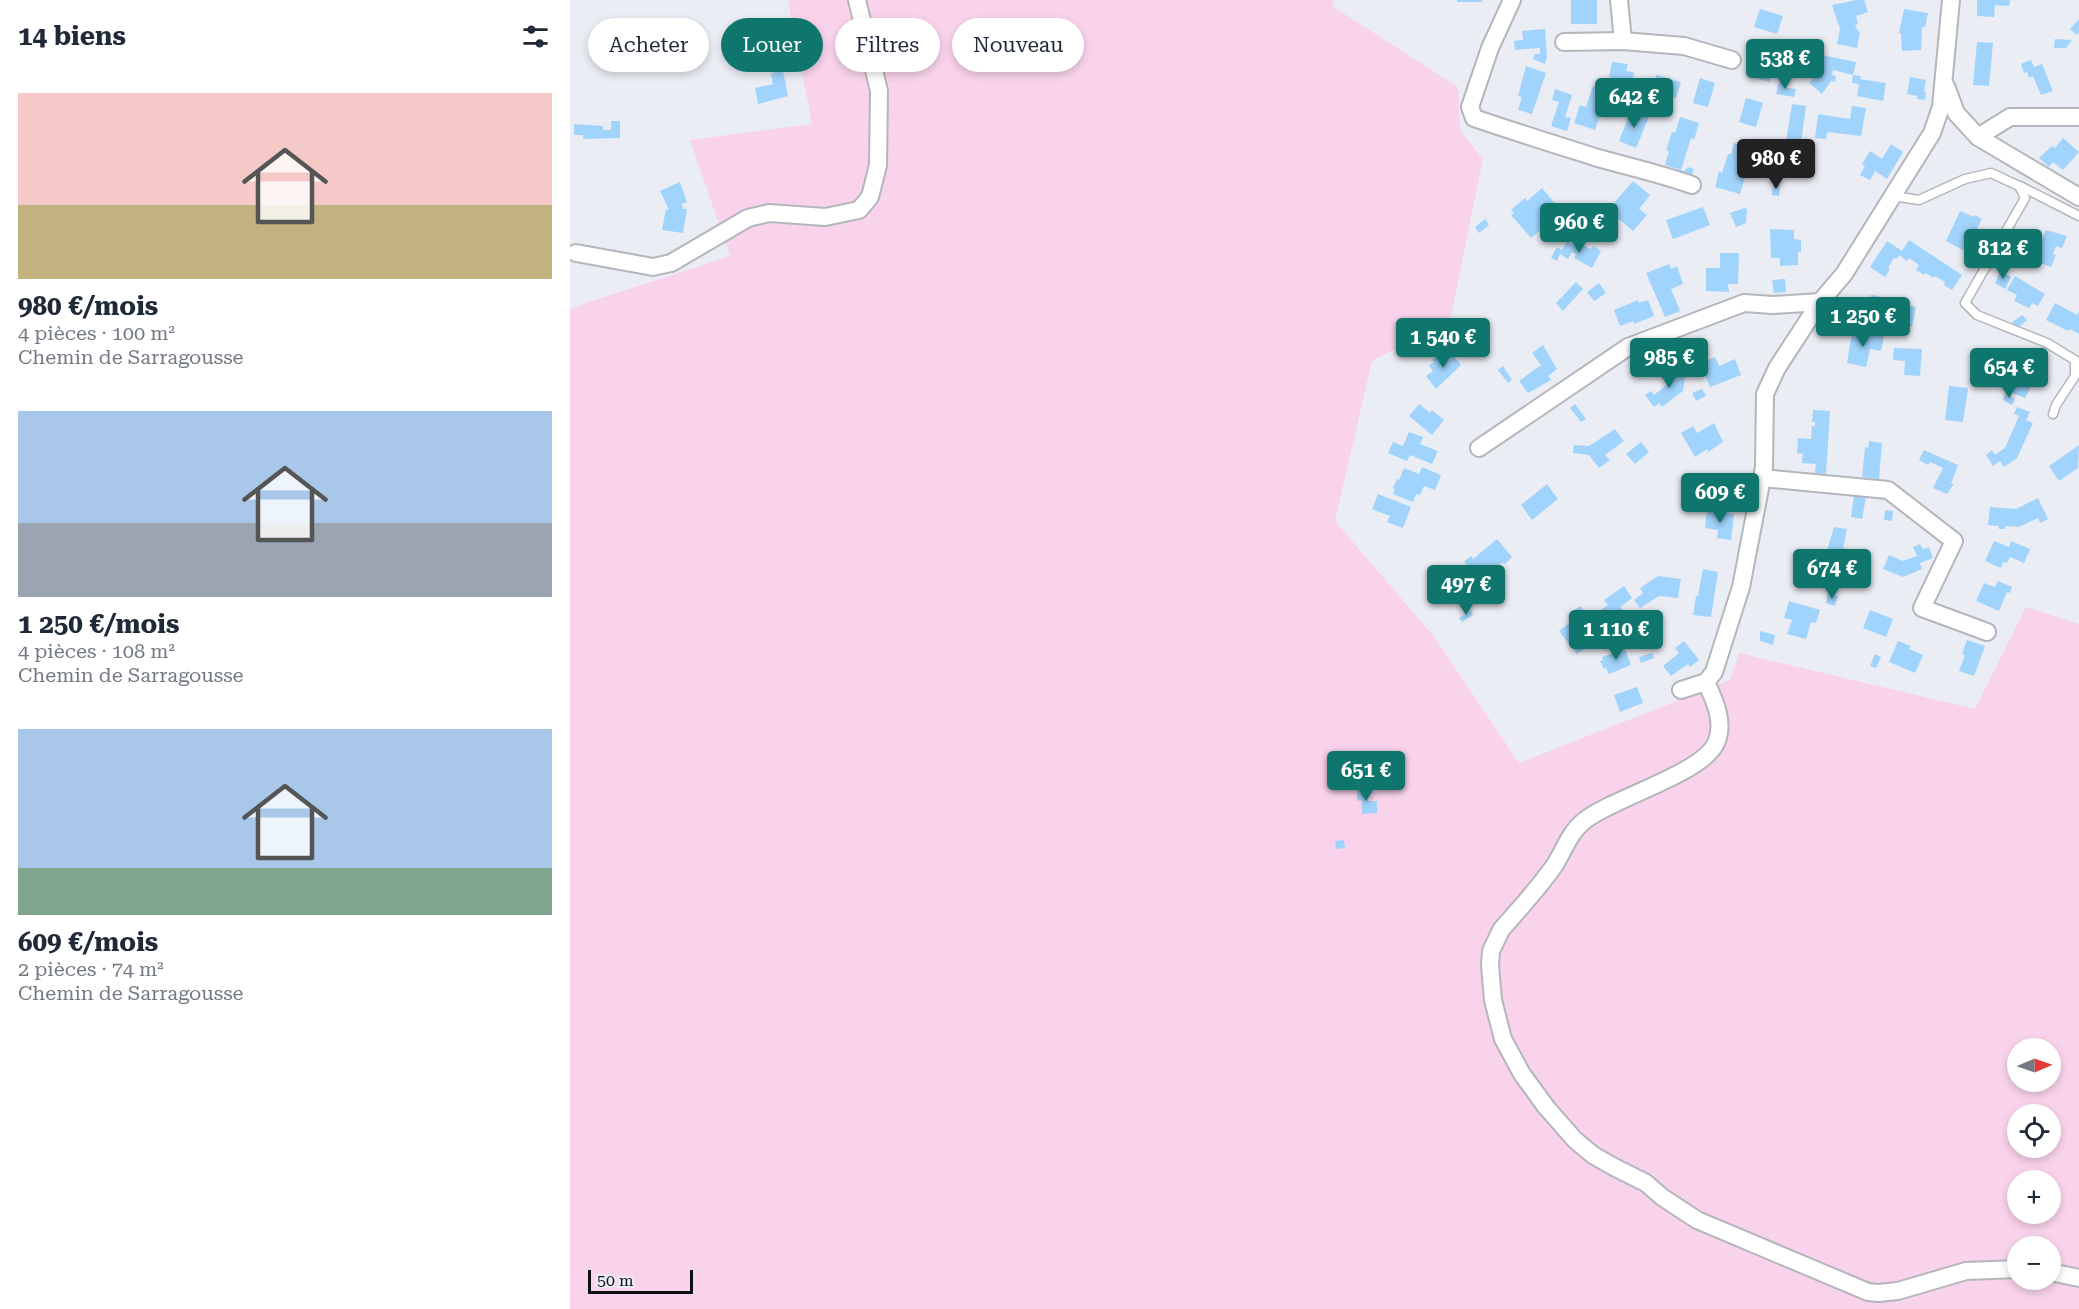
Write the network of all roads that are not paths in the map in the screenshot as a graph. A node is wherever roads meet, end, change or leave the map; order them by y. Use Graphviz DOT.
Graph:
graph roads {
  1 [pos="857,0"];
  2 [pos="1512,0"];
  3 [pos="1619,0"];
  4 [pos="1951,0"];
  5 [pos="1623,40"];
  6 [pos="1564,42"];
  7 [pos="1732,60"];
  8 [pos="1944,78"];
  9 [pos="2079,117"];
  10 [pos="1978,137"];
  11 [pos="1692,186"];
  12 [pos="2019,186"];
  13 [pos="1893,196"];
  14 [pos="2079,197"];
  15 [pos="2079,216"];
  16 [pos="576,253"];
  17 [pos="1820,302"];
  18 [pos="2053,414"];
  19 [pos="1479,448"];
  20 [pos="1762,478"];
  21 [pos="1987,632"];
  22 [pos="1706,682"];
  23 [pos="1681,690"];
  24 [pos="2007,1269"];
  25 [pos="2061,1274"];
  26 [pos="2079,1278"];
  1 -- 16 [label="street"];
  2 -- 11 [label="street"];
  3 -- 5 [label="street"];
  4 -- 8 [label="street"];
  5 -- 6 [label="street"];
  5 -- 7 [label="street"];
  8 -- 10 [label="street"];
  8 -- 13 [label="street"];
  9 -- 10 [label="street"];
  10 -- 14 [label="street"];
  12 -- 13 [label="lane"];
  12 -- 15 [label="lane"];
  12 -- 18 [label="lane"];
  13 -- 17 [label="street"];
  17 -- 19 [label="street"];
  17 -- 20 [label="street"];
  20 -- 21 [label="street"];
  20 -- 22 [label="street"];
  22 -- 23 [label="street"];
  22 -- 24 [label="street"];
  25 -- 26 [label="street"];
}
